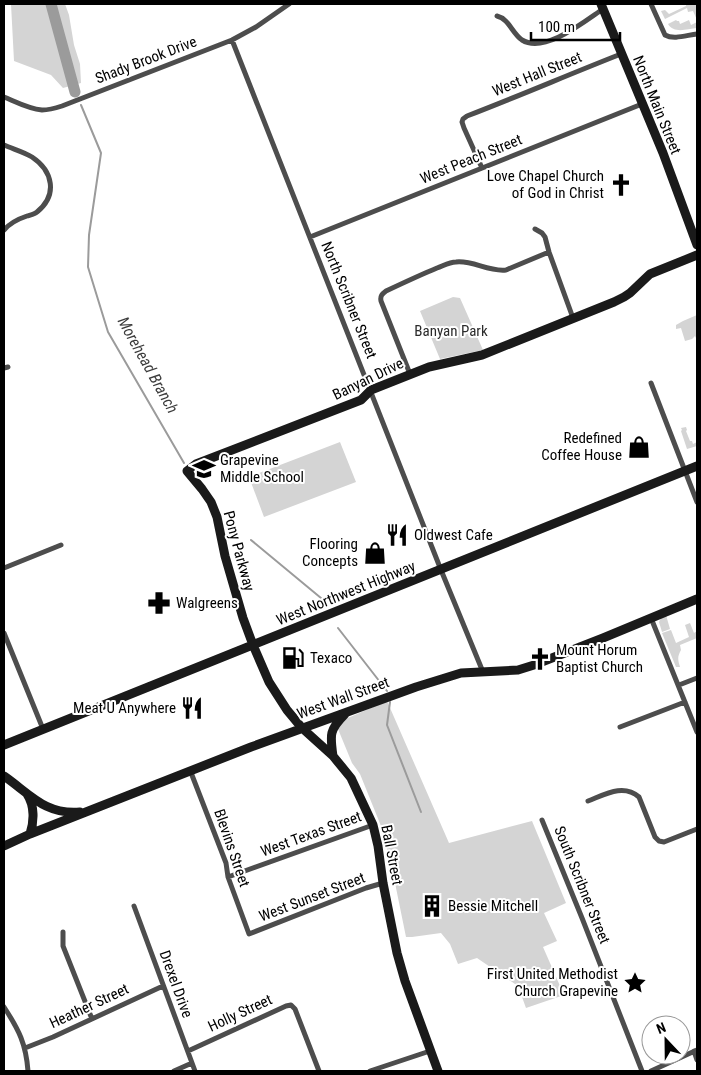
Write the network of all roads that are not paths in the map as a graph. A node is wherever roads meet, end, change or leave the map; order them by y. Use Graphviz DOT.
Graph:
graph roads {
  1 [pos="290,4"];
  2 [pos="651,4"];
  3 [pos="602,6"];
  4 [pos="497,16"];
  5 [pos="697,34"];
  6 [pos="232,40"];
  7 [pos="621,54"];
  8 [pos="4,96"];
  9 [pos="642,104"];
  10 [pos="4,145"];
  11 [pos="482,168"];
  12 [pos="535,228"];
  13 [pos="4,230"];
  14 [pos="310,237"];
  15 [pos="697,245"];
  16 [pos="549,252"];
  17 [pos="697,255"];
  18 [pos="573,318"];
  19 [pos="410,374"];
  20 [pos="651,383"];
  21 [pos="371,390"];
  22 [pos="697,467"];
  23 [pos="187,471"];
  24 [pos="686,471"];
  25 [pos="697,502"];
  26 [pos="61,546"];
  27 [pos="4,568"];
  28 [pos="441,570"];
  29 [pos="697,599"];
  30 [pos="652,618"];
  31 [pos="4,633"];
  32 [pos="253,645"];
  33 [pos="483,672"];
  34 [pos="697,678"];
  35 [pos="679,685"];
  36 [pos="685,702"];
  37 [pos="346,712"];
  38 [pos="620,727"];
  39 [pos="302,728"];
  40 [pos="43,730"];
  41 [pos="697,732"];
  42 [pos="4,745"];
  43 [pos="333,756"];
  44 [pos="190,770"];
  45 [pos="4,776"];
  46 [pos="25,792"];
  47 [pos="588,801"];
  48 [pos="86,812"];
  49 [pos="542,820"];
  50 [pos="373,825"];
  51 [pos="697,829"];
  52 [pos="30,834"];
  53 [pos="4,846"];
  54 [pos="228,878"];
  55 [pos="383,883"];
  56 [pos="134,906"];
  57 [pos="63,932"];
  58 [pos="249,934"];
  59 [pos="163,986"];
  60 [pos="4,1007"];
  61 [pos="92,1019"];
  62 [pos="25,1048"];
  63 [pos="696,1050"];
  64 [pos="188,1051"];
  65 [pos="430,1051"];
  66 [pos="697,1060"];
  67 [pos="192,1063"];
  68 [pos="28,1071"];
  69 [pos="174,1071"];
  70 [pos="195,1071"];
  71 [pos="319,1071"];
  72 [pos="370,1071"];
  73 [pos="438,1071"];
  74 [pos="642,1071"];
  75 [pos="651,1071"];
  1 -- 6 [label="street, Shady Brook Drive"];
  2 -- 5 [label="street"];
  3 -- 4 [label="street"];
  3 -- 7 [label="street, North Main Street"];
  6 -- 8 [label="street, Shady Brook Drive"];
  6 -- 14 [label="street, North Scribner Street"];
  7 -- 9 [label="street, North Main Street"];
  7 -- 11 [label="street, West Hall Street"];
  9 -- 11 [label="street, West Peach Street"];
  9 -- 15 [label="street, North Main Street"];
  10 -- 13 [label="street"];
  11 -- 14 [label="street, West Peach Street"];
  12 -- 16 [label="street"];
  14 -- 21 [label="street, North Scribner Street"];
  16 -- 18 [label="street"];
  16 -- 19 [label="street"];
  17 -- 18 [label="street, Banyan Drive"];
  18 -- 19 [label="street, Banyan Drive"];
  19 -- 21 [label="street, Banyan Drive"];
  20 -- 24 [label="street"];
  21 -- 23 [label="street, Banyan Drive"];
  21 -- 28 [label="street, North Scribner Street"];
  22 -- 24 [label="street, West Northwest Highway"];
  23 -- 32 [label="street, Pony Parkway"];
  24 -- 25 [label="street"];
  24 -- 28 [label="street, West Northwest Highway"];
  26 -- 27 [label="street"];
  28 -- 32 [label="street, West Northwest Highway"];
  28 -- 33 [label="street"];
  29 -- 30 [label="street, West Wall Street"];
  30 -- 33 [label="street, West Wall Street"];
  30 -- 35 [label="street"];
  31 -- 40 [label="street"];
  32 -- 39 [label="street, Ball Street"];
  32 -- 40 [label="street, West Northwest Highway"];
  33 -- 37 [label="street, West Wall Street"];
  34 -- 35 [label="street"];
  35 -- 36 [label="street"];
  36 -- 38 [label="street"];
  36 -- 41 [label="street"];
  37 -- 39 [label="street, West Wall Street"];
  37 -- 43 [label="street"];
  39 -- 43 [label="street, Ball Street"];
  39 -- 44 [label="street, West Wall Street"];
  40 -- 42 [label="street, West Northwest Highway"];
  43 -- 50 [label="street, Ball Street"];
  44 -- 48 [label="street, West Wall Street"];
  44 -- 54 [label="street, Blevins Street"];
  45 -- 46 [label="street"];
  46 -- 48 [label="street"];
  46 -- 52 [label="street"];
  47 -- 51 [label="street"];
  48 -- 52 [label="street, West Wall Street"];
  49 -- 74 [label="street, South Scribner Street"];
  50 -- 54 [label="street, West Texas Street"];
  50 -- 55 [label="street, Ball Street"];
  52 -- 53 [label="street, West Wall Street"];
  54 -- 58 [label="street, Blevins Street"];
  55 -- 58 [label="street, West Sunset Street"];
  55 -- 65 [label="street, Ball Street"];
  56 -- 59 [label="street, Drexel Drive"];
  57 -- 61 [label="street"];
  59 -- 61 [label="street, Heather Street"];
  59 -- 64 [label="street, Drexel Drive"];
  60 -- 62 [label="street"];
  61 -- 62 [label="street, Heather Street"];
  62 -- 68 [label="street"];
  63 -- 66 [label="street"];
  63 -- 75 [label="street"];
  64 -- 67 [label="street, Drexel Drive"];
  64 -- 71 [label="street, Holly Street"];
  65 -- 72 [label="street"];
  65 -- 73 [label="street, Ball Street"];
  67 -- 69 [label="street"];
  67 -- 70 [label="street, Drexel Drive"];
}
